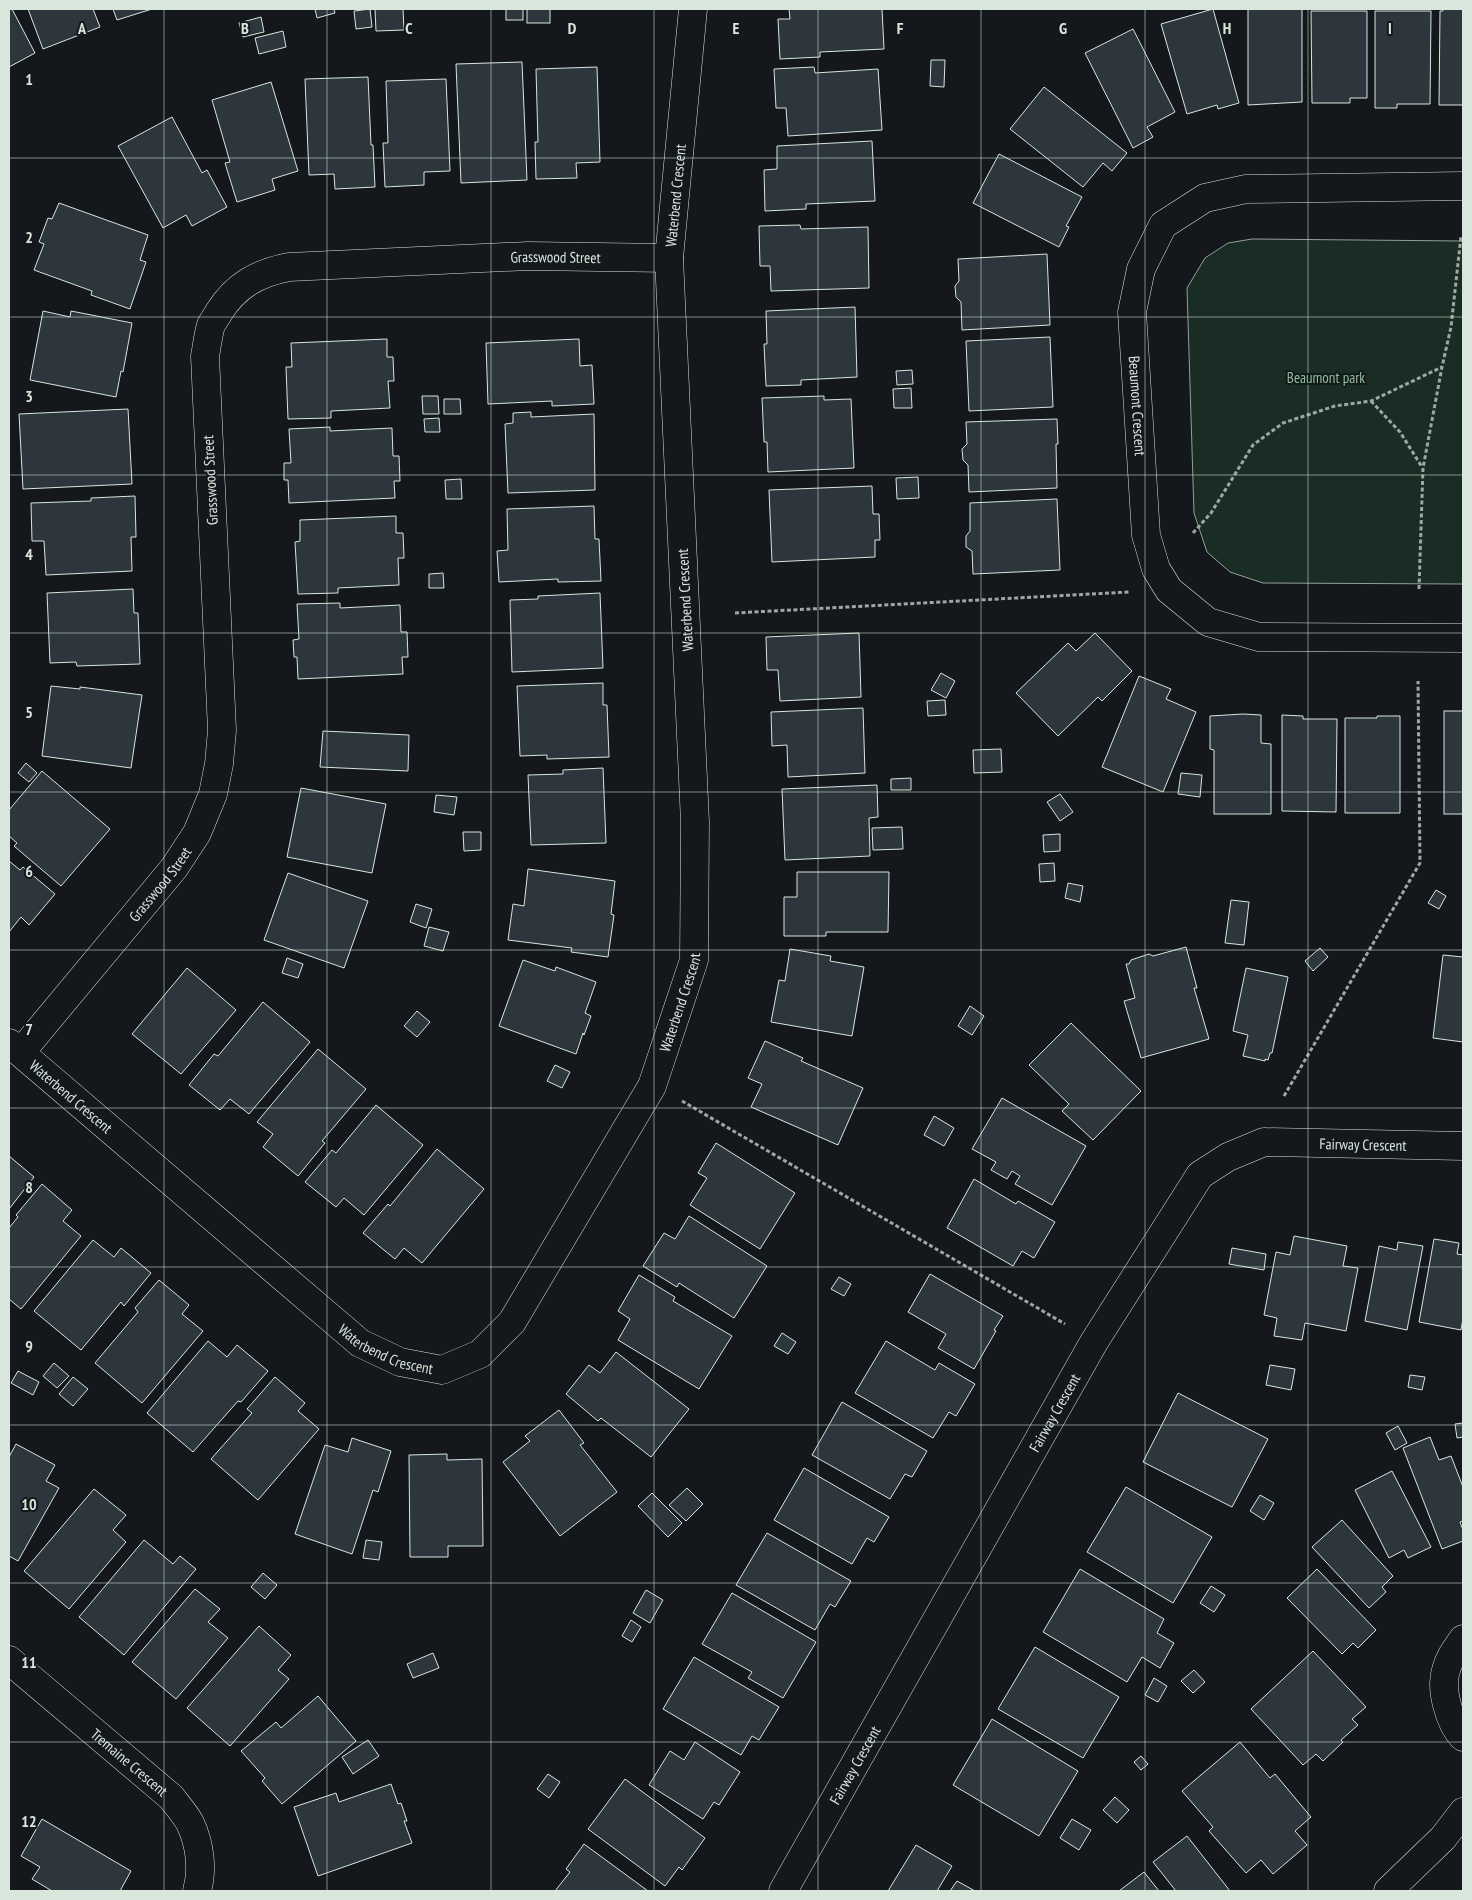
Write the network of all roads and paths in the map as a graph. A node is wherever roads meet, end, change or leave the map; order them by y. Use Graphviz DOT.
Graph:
graph roads {
  1 [pos="693,9"];
  2 [pos="1463,186"];
  3 [pos="1461,236"];
  4 [pos="669,258"];
  5 [pos="1442,367"];
  6 [pos="1372,401"];
  7 [pos="1422,468"];
  8 [pos="1193,534"];
  9 [pos="1419,589"];
  10 [pos="1169,590"];
  11 [pos="735,612"];
  12 [pos="1463,638"];
  13 [pos="1418,681"];
  14 [pos="15,1048"];
  15 [pos="652,1086"];
  16 [pos="1284,1096"];
  17 [pos="1463,1146"];
  18 [pos="1094,1342"];
  19 [pos="1463,1639"];
  20 [pos="9,1660"];
  21 [pos="1463,1736"];
  22 [pos="1463,1812"];
  23 [pos="197,1891"];
  24 [pos="783,1891"];
  25 [pos="1388,1891"];
  1 -- 4 [label="street, Waterbend Crescent"];
  2 -- 10 [label="street, Beaumont Crescent"];
  3 -- 5 [label="path"];
  4 -- 14 [label="street, Grasswood Street"];
  4 -- 15 [label="street, Waterbend Crescent"];
  5 -- 6 [label="path"];
  5 -- 7 [label="path"];
  6 -- 7 [label="path"];
  6 -- 8 [label="path"];
  7 -- 9 [label="path"];
  10 -- 11 [label="path"];
  10 -- 12 [label="street, Beaumont Crescent"];
  13 -- 16 [label="path"];
  14 -- 15 [label="street, Waterbend Crescent"];
  15 -- 18 [label="path"];
  17 -- 18 [label="street, Fairway Crescent"];
  18 -- 24 [label="street, Fairway Crescent"];
  19 -- 21 [label="street"];
  20 -- 23 [label="street, Tremaine Crescent"];
  22 -- 25 [label="street"];
}
